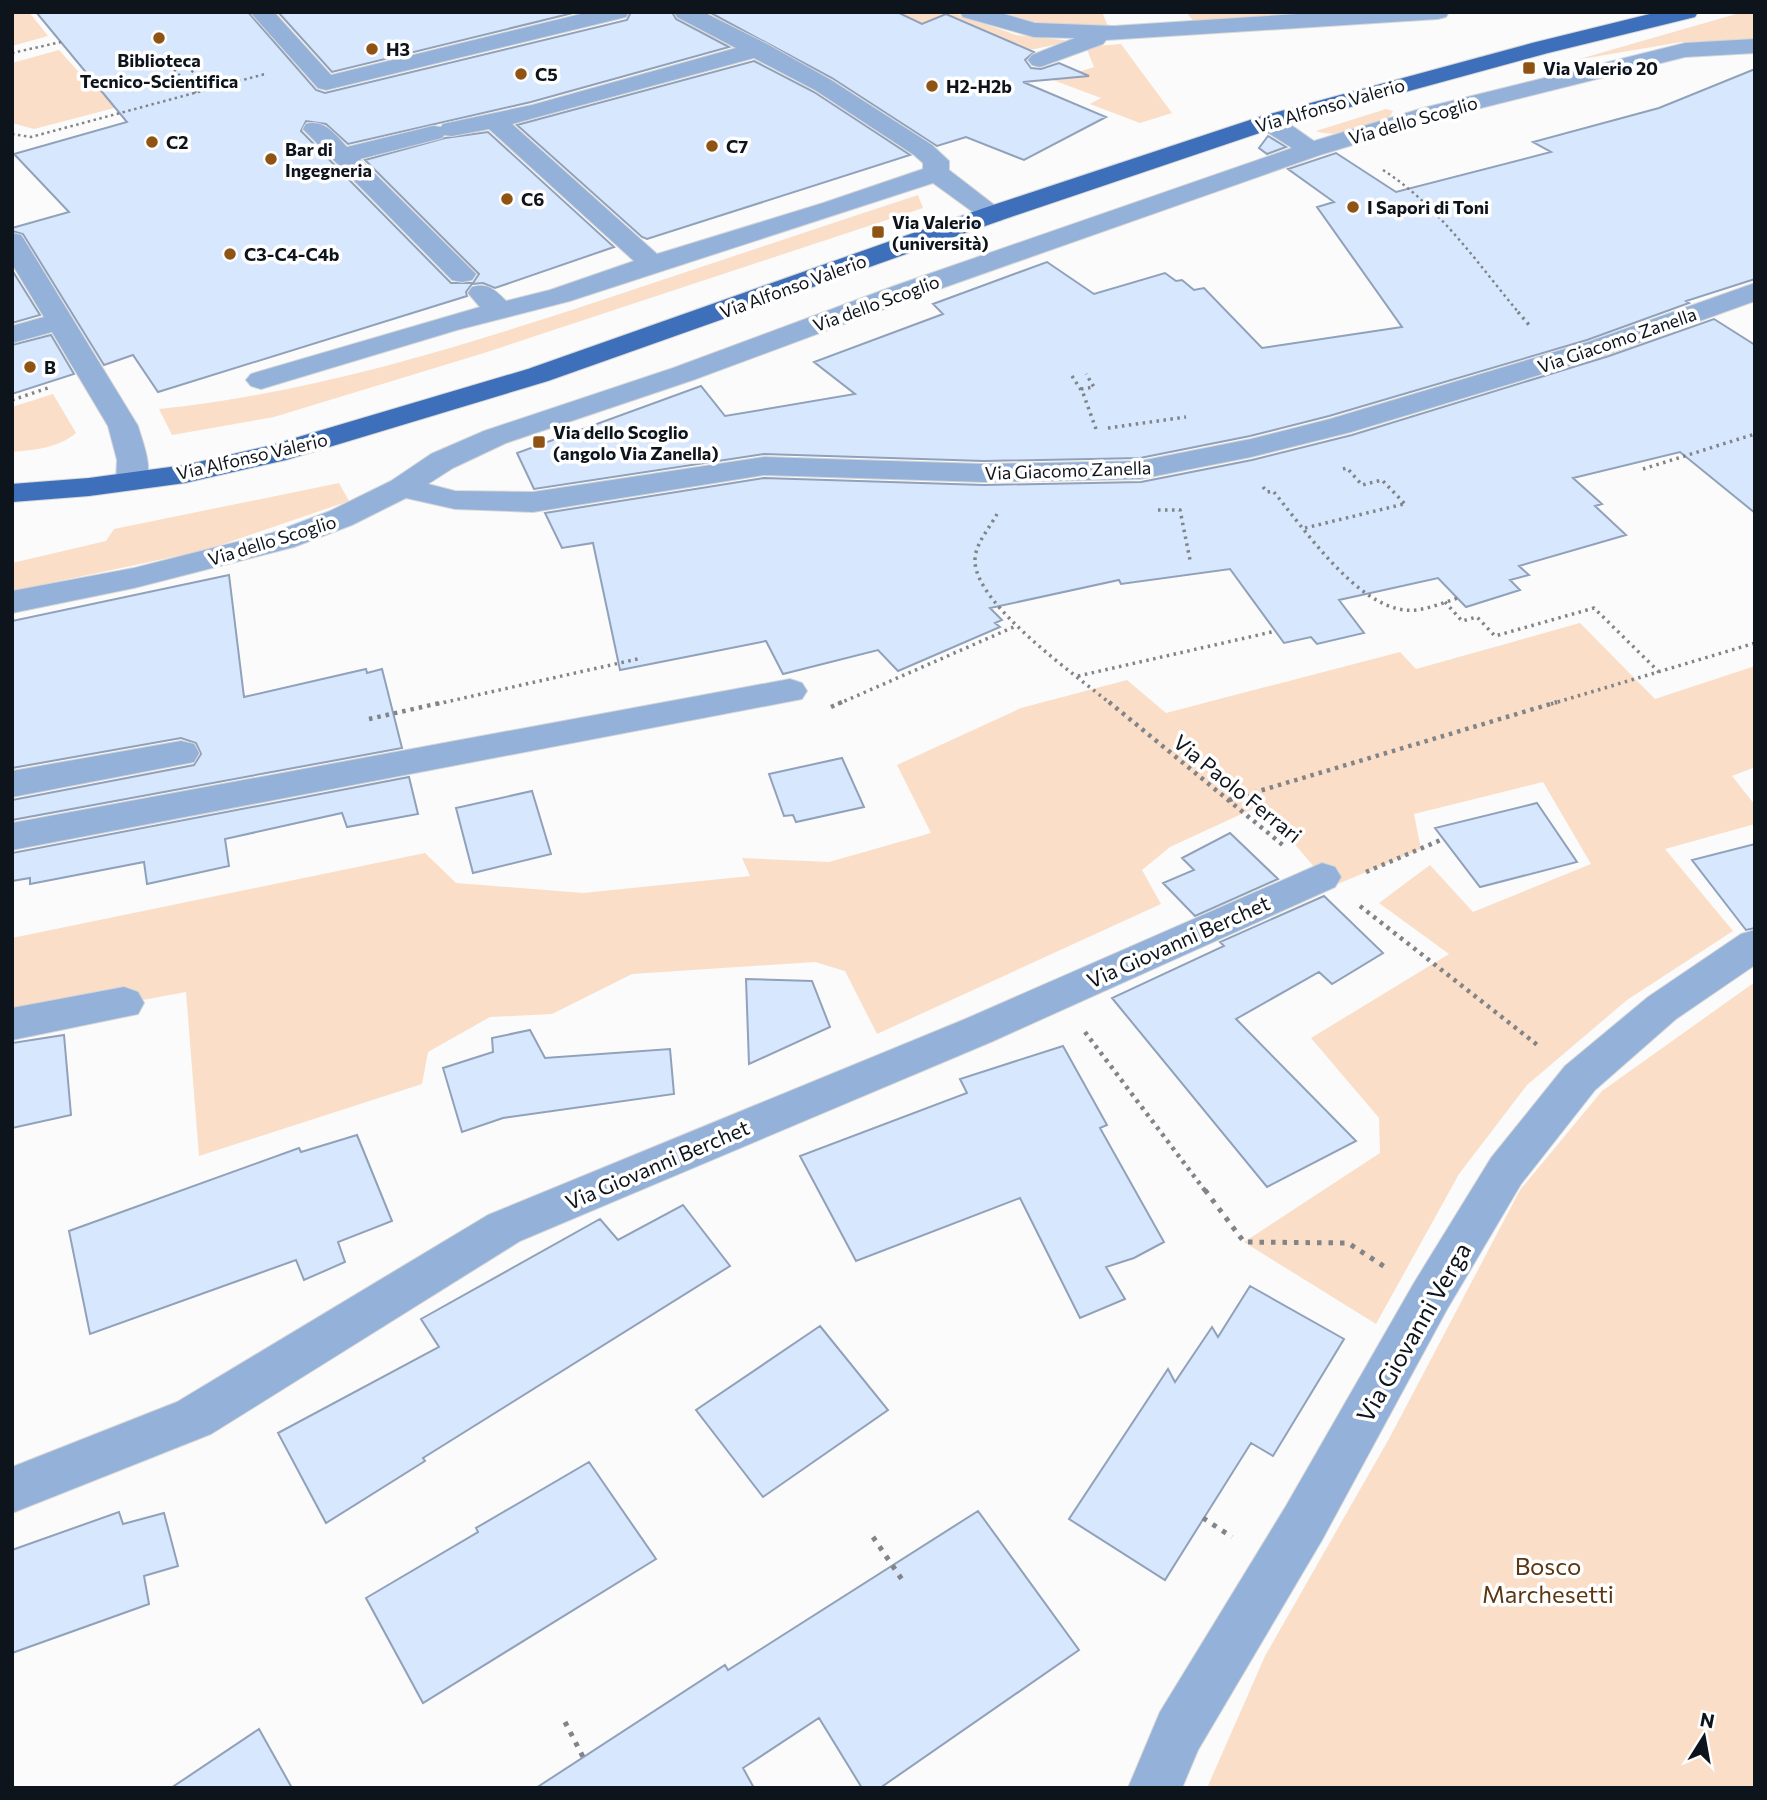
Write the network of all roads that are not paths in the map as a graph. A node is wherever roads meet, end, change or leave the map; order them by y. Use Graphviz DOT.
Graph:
graph roads {
  1 [pos="261,12"];
  2 [pos="618,12"];
  3 [pos="685,12"];
  4 [pos="971,12"];
  5 [pos="1438,12"];
  6 [pos="1677,13"];
  7 [pos="1114,33"];
  8 [pos="1755,46"];
  9 [pos="759,49"];
  10 [pos="1040,60"];
  11 [pos="1391,88"];
  12 [pos="1432,113"];
  13 [pos="492,118"];
  14 [pos="1268,122"];
  15 [pos="315,129"];
  16 [pos="1311,150"];
  17 [pos="342,156"];
  18 [pos="936,173"];
  19 [pos="993,214"];
  20 [pos="12,241"];
  21 [pos="653,264"];
  22 [pos="462,274"];
  23 [pos="1755,291"];
  24 [pos="60,321"];
  25 [pos="12,335"];
  26 [pos="261,380"];
  27 [pos="132,481"];
  28 [pos="402,488"];
  29 [pos="12,492"];
  30 [pos="12,602"];
  31 [pos="790,691"];
  32 [pos="181,754"];
  33 [pos="12,783"];
  34 [pos="12,838"];
  35 [pos="1327,881"];
  36 [pos="1755,946"];
  37 [pos="124,1003"];
  38 [pos="12,1024"];
  39 [pos="12,1490"];
  40 [pos="1155,1788"];
  1 -- 2 [label="street"];
  3 -- 9 [label="street"];
  4 -- 7 [label="street"];
  5 -- 7 [label="street"];
  6 -- 11 [label="main road, Via Alfonso Valerio"];
  7 -- 10 [label="street"];
  8 -- 12 [label="street, Via dello Scoglio"];
  9 -- 13 [label="street"];
  9 -- 18 [label="street"];
  11 -- 12 [label="street"];
  11 -- 14 [label="main road, Via Alfonso Valerio"];
  12 -- 16 [label="street, Via dello Scoglio"];
  13 -- 17 [label="street"];
  13 -- 21 [label="street"];
  14 -- 16 [label="street"];
  14 -- 19 [label="main road, Via Alfonso Valerio"];
  15 -- 17 [label="street"];
  16 -- 28 [label="street, Via dello Scoglio"];
  17 -- 22 [label="street"];
  18 -- 19 [label="street"];
  18 -- 21 [label="street"];
  19 -- 27 [label="main road, Via Alfonso Valerio"];
  20 -- 24 [label="street"];
  21 -- 26 [label="street"];
  23 -- 28 [label="street, Via Giacomo Zanella"];
  24 -- 25 [label="street"];
  24 -- 27 [label="street"];
  27 -- 29 [label="main road, Via Alfonso Valerio"];
  28 -- 30 [label="street, Via dello Scoglio"];
  31 -- 34 [label="street"];
  32 -- 33 [label="street"];
  35 -- 39 [label="street, Via Giovanni Berchet"];
  36 -- 40 [label="street, Via Giovanni Verga"];
  37 -- 38 [label="street"];
}
